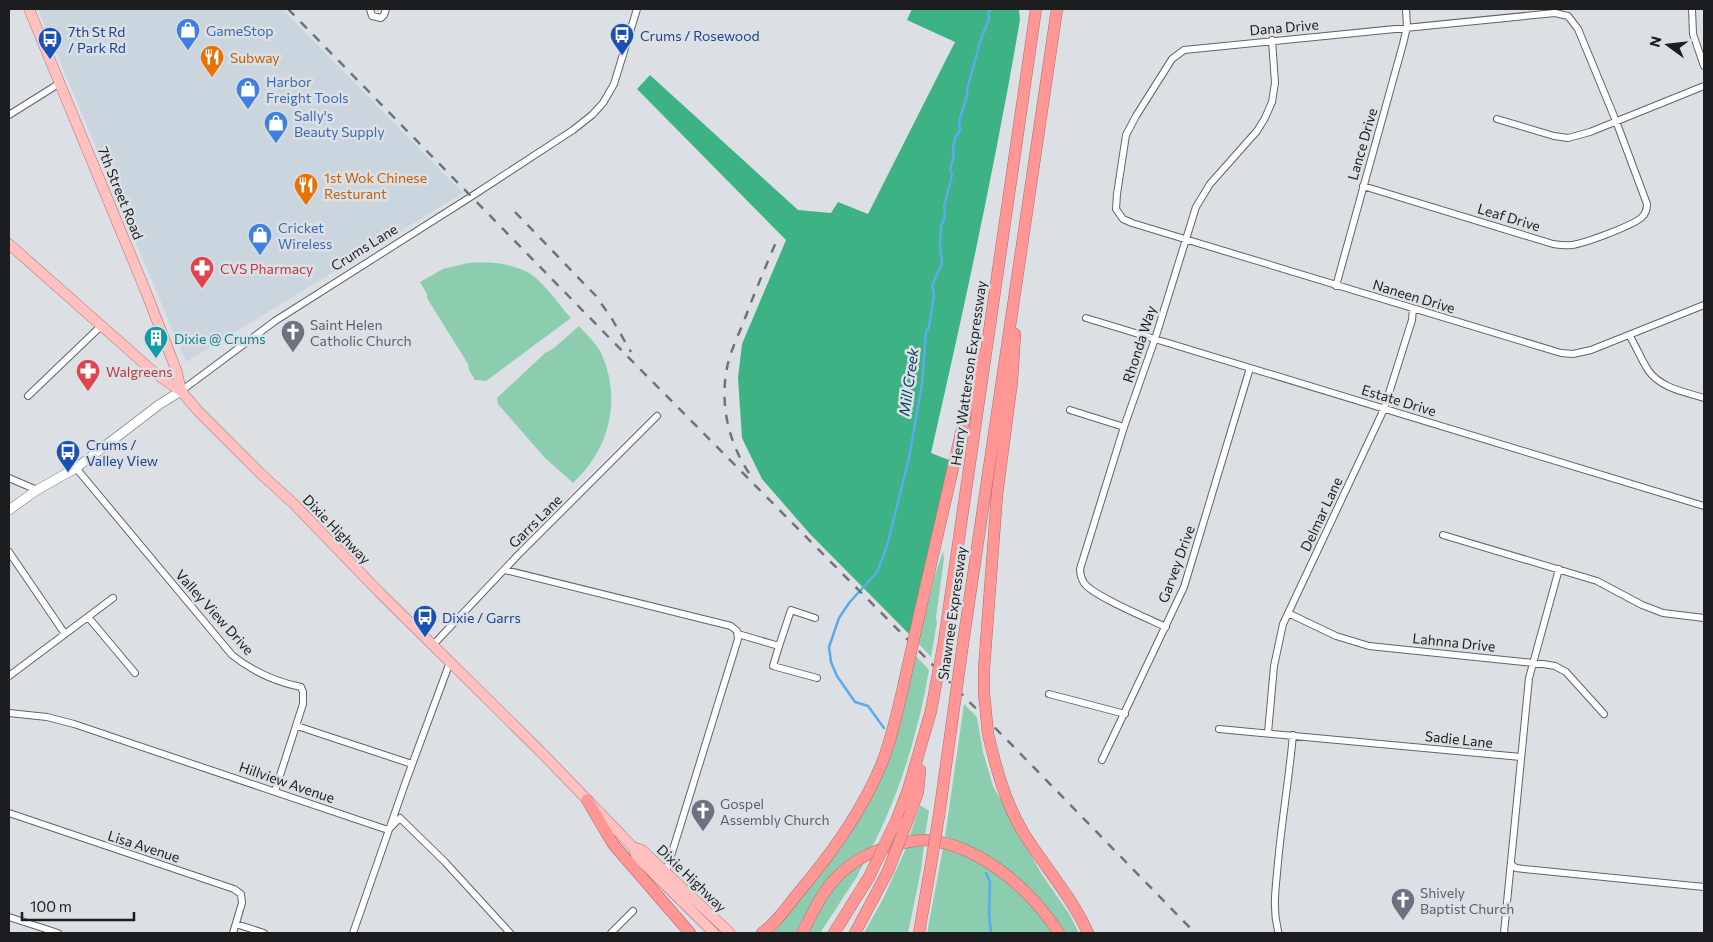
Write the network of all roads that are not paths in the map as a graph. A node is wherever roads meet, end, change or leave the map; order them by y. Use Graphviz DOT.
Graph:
graph roads {
  1 [pos="29,9"];
  2 [pos="370,9"];
  3 [pos="386,9"];
  4 [pos="637,9"];
  5 [pos="1036,9"];
  6 [pos="1057,9"];
  7 [pos="1406,9"];
  8 [pos="1692,9"];
  9 [pos="1407,27"];
  10 [pos="1272,40"];
  11 [pos="1704,66"];
  12 [pos="60,82"];
  13 [pos="1704,86"];
  14 [pos="9,114"];
  15 [pos="1497,119"];
  16 [pos="1616,122"];
  17 [pos="1363,186"];
  18 [pos="1117,212"];
  19 [pos="1185,240"];
  20 [pos="9,244"];
  21 [pos="1336,286"];
  22 [pos="1015,298"];
  23 [pos="1704,305"];
  24 [pos="1413,309"];
  25 [pos="1086,318"];
  26 [pos="990,322"];
  27 [pos="101,326"];
  28 [pos="1629,335"];
  29 [pos="1156,339"];
  30 [pos="1250,368"];
  31 [pos="181,391"];
  32 [pos="28,396"];
  33 [pos="1704,398"];
  34 [pos="1384,409"];
  35 [pos="1070,410"];
  36 [pos="657,416"];
  37 [pos="1124,427"];
  38 [pos="76,468"];
  39 [pos="9,478"];
  40 [pos="38,490"];
  41 [pos="1704,506"];
  42 [pos="9,510"];
  43 [pos="1443,535"];
  44 [pos="9,552"];
  45 [pos="1559,569"];
  46 [pos="505,570"];
  47 [pos="113,598"];
  48 [pos="1288,613"];
  49 [pos="88,617"];
  50 [pos="815,618"];
  51 [pos="1704,618"];
  52 [pos="1166,627"];
  53 [pos="738,632"];
  54 [pos="64,634"];
  55 [pos="433,645"];
  56 [pos="779,646"];
  57 [pos="450,662"];
  58 [pos="1533,663"];
  59 [pos="135,673"];
  60 [pos="9,676"];
  61 [pos="817,678"];
  62 [pos="1049,694"];
  63 [pos="9,713"];
  64 [pos="1125,714"];
  65 [pos="1604,714"];
  66 [pos="297,726"];
  67 [pos="1219,729"];
  68 [pos="1268,733"];
  69 [pos="1293,736"];
  70 [pos="924,742"];
  71 [pos="1521,757"];
  72 [pos="1102,760"];
  73 [pos="412,764"];
  74 [pos="275,791"];
  75 [pos="587,800"];
  76 [pos="9,814"];
  77 [pos="388,830"];
  78 [pos="633,847"];
  79 [pos="1510,864"];
  80 [pos="666,872"];
  81 [pos="1704,887"];
  82 [pos="633,911"];
  83 [pos="9,917"];
  84 [pos="236,924"];
  85 [pos="1278,931"];
  86 [pos="58,933"];
  87 [pos="233,933"];
  88 [pos="264,933"];
  89 [pos="353,933"];
  90 [pos="510,933"];
  91 [pos="611,933"];
  92 [pos="690,933"];
  93 [pos="714,933"];
  94 [pos="730,933"];
  95 [pos="762,933"];
  96 [pos="802,933"];
  97 [pos="834,933"];
  98 [pos="855,933"];
  99 [pos="919,933"];
  100 [pos="1059,933"];
  101 [pos="1088,933"];
  102 [pos="1504,933"];
  1 -- 12 [label="main road, 7th Street Road"];
  2 -- 3 [label="street"];
  4 -- 31 [label="street, Crums Lane"];
  5 -- 26 [label="highway, Henry Watterson Expressway"];
  6 -- 22 [label="highway"];
  7 -- 9 [label="street, Lance Drive"];
  8 -- 11 [label="street"];
  9 -- 10 [label="street, Dana Drive"];
  9 -- 16 [label="street, Dana Drive"];
  9 -- 17 [label="street, Lance Drive"];
  10 -- 18 [label="street, Dana Drive"];
  10 -- 19 [label="street, Rhonda Way"];
  12 -- 14 [label="street"];
  12 -- 31 [label="main road, 7th Street Road"];
  13 -- 16 [label="street"];
  15 -- 16 [label="street"];
  16 -- 17 [label="street, Leaf Drive"];
  17 -- 21 [label="street, Lance Drive"];
  18 -- 19 [label="street, Naneen Drive"];
  19 -- 21 [label="street, Naneen Drive"];
  19 -- 29 [label="street, Rhonda Way"];
  20 -- 27 [label="main road, Dixie Highway"];
  21 -- 24 [label="street, Naneen Drive"];
  22 -- 99 [label="highway, Shawnee Expressway, bridge"];
  22 -- 101 [label="highway, bridge"];
  23 -- 28 [label="street, Naneen Drive"];
  24 -- 28 [label="street, Naneen Drive"];
  24 -- 34 [label="street, Delmar Lane"];
  25 -- 29 [label="street, Estate Drive"];
  26 -- 70 [label="highway, Henry Watterson Expressway, bridge"];
  26 -- 95 [label="highway, bridge"];
  27 -- 31 [label="main road, Dixie Highway"];
  27 -- 32 [label="street"];
  28 -- 33 [label="street"];
  29 -- 30 [label="street, Estate Drive"];
  29 -- 37 [label="street, Rhonda Way"];
  30 -- 34 [label="street, Estate Drive"];
  30 -- 52 [label="street, Garvey Drive"];
  31 -- 38 [label="main road, Crums Lane"];
  31 -- 55 [label="main road, Dixie Highway"];
  34 -- 41 [label="street, Estate Drive"];
  34 -- 48 [label="street, Delmar Lane"];
  35 -- 37 [label="street"];
  36 -- 46 [label="street, Garrs Lane"];
  37 -- 52 [label="street, Rhonda Way"];
  38 -- 40 [label="main road, Crums Lane"];
  38 -- 66 [label="street, Valley View Drive"];
  39 -- 40 [label="street"];
  40 -- 42 [label="main road, Crums Lane"];
  43 -- 45 [label="street"];
  44 -- 54 [label="street"];
  45 -- 51 [label="street"];
  45 -- 58 [label="street"];
  46 -- 53 [label="street"];
  46 -- 55 [label="street, Garrs Lane"];
  47 -- 49 [label="street"];
  48 -- 58 [label="street, Lahnna Drive"];
  48 -- 68 [label="street, Delmar Lane"];
  49 -- 54 [label="street"];
  49 -- 59 [label="street"];
  50 -- 56 [label="street"];
  52 -- 64 [label="street, Garvey Drive"];
  53 -- 56 [label="street"];
  53 -- 80 [label="street"];
  54 -- 60 [label="street"];
  55 -- 57 [label="main road, Dixie Highway"];
  56 -- 61 [label="street"];
  57 -- 73 [label="street"];
  57 -- 75 [label="main road, Dixie Highway"];
  58 -- 65 [label="street, Lahnna Drive"];
  58 -- 71 [label="street"];
  62 -- 64 [label="street"];
  63 -- 74 [label="street, Hillview Avenue"];
  64 -- 72 [label="street, Garvey Drive"];
  66 -- 73 [label="street"];
  66 -- 74 [label="street, Valley View Drive"];
  67 -- 68 [label="street, Sadie Lane"];
  68 -- 69 [label="street, Sadie Lane"];
  69 -- 71 [label="street, Sadie Lane"];
  69 -- 85 [label="street"];
  70 -- 97 [label="highway, bridge"];
  70 -- 98 [label="highway, bridge"];
  71 -- 79 [label="street"];
  73 -- 77 [label="street"];
  74 -- 77 [label="street, Hillview Avenue"];
  75 -- 78 [label="main road, Dixie Highway"];
  75 -- 92 [label="highway"];
  76 -- 84 [label="street, Lisa Avenue"];
  77 -- 89 [label="street"];
  77 -- 90 [label="street"];
  78 -- 80 [label="main road, Dixie Highway"];
  78 -- 93 [label="main road, Dixie Highway"];
  79 -- 81 [label="street"];
  79 -- 102 [label="street"];
  80 -- 94 [label="main road, Dixie Highway"];
  82 -- 91 [label="street"];
  83 -- 86 [label="street"];
  84 -- 87 [label="street"];
  84 -- 88 [label="street"];
  96 -- 100 [label="highway"];
}
